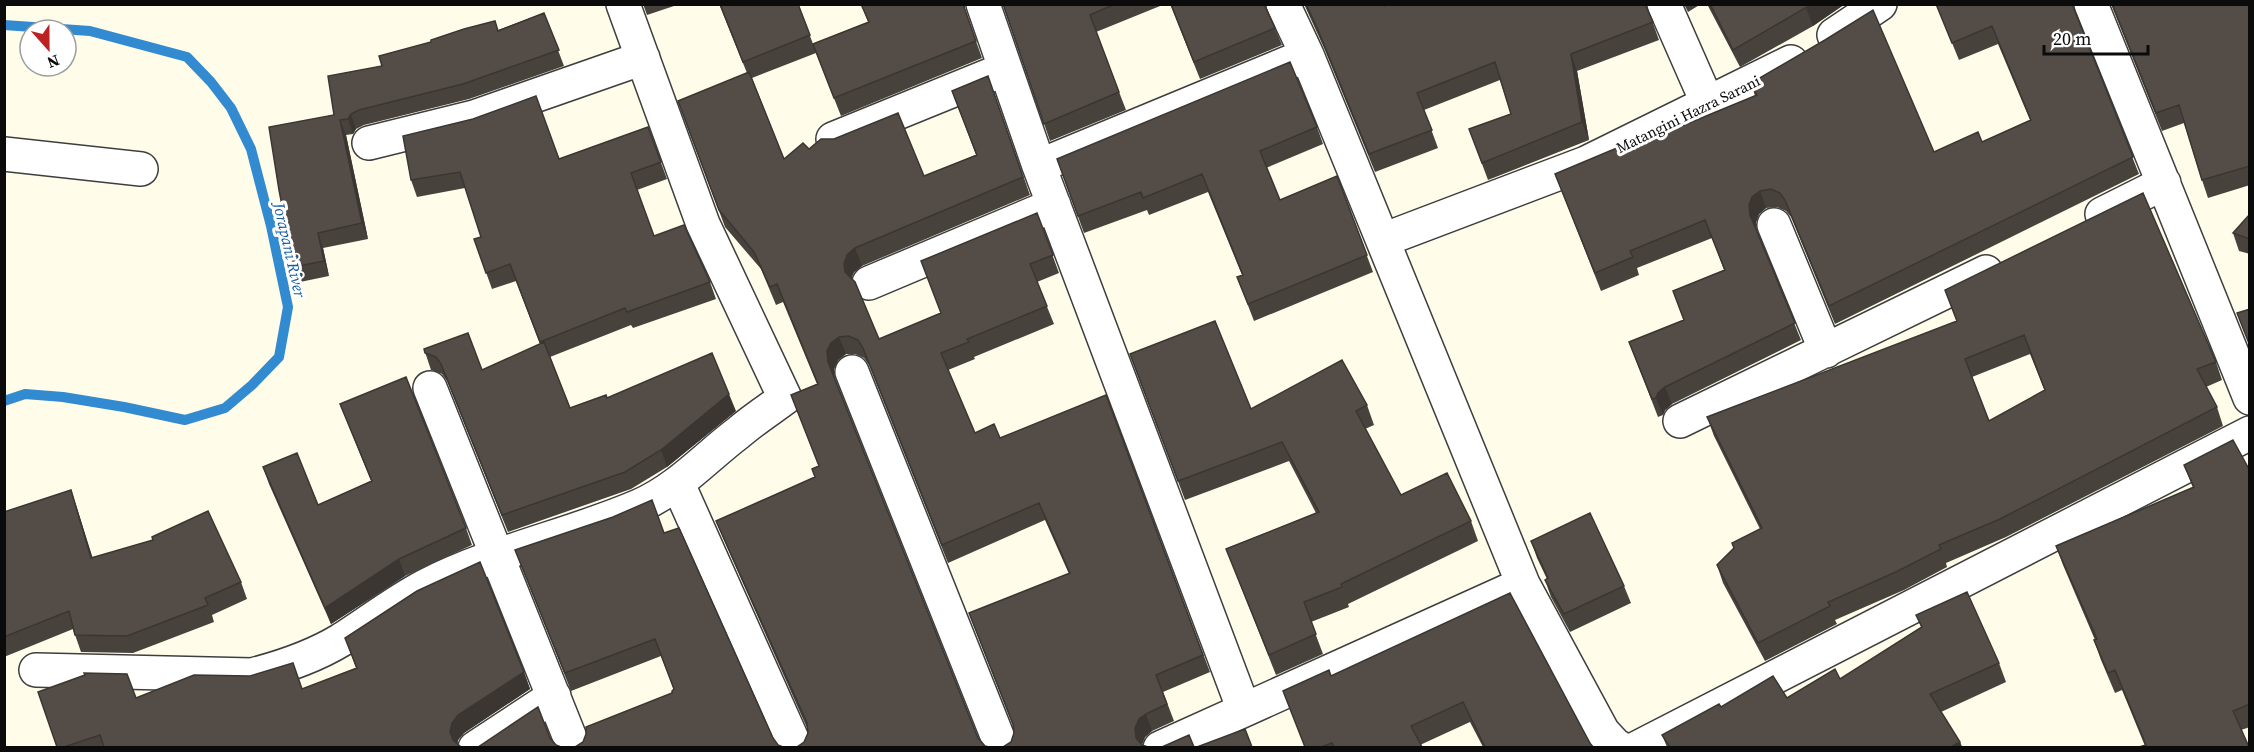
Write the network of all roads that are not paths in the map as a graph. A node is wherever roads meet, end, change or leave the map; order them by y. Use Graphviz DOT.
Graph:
graph roads {
  1 [pos="623,4"];
  2 [pos="983,4"];
  3 [pos="1283,4"];
  4 [pos="1664,4"];
  5 [pos="1880,4"];
  6 [pos="2091,4"];
  7 [pos="1307,55"];
  8 [pos="643,58"];
  9 [pos="1005,69"];
  10 [pos="1708,104"];
  11 [pos="833,139"];
  12 [pos="369,142"];
  13 [pos="4,154"];
  14 [pos="1039,166"];
  15 [pos="141,169"];
  16 [pos="2164,183"];
  17 [pos="1054,205"];
  18 [pos="1774,225"];
  19 [pos="2079,225"];
  20 [pos="1383,240"];
  21 [pos="2016,256"];
  22 [pos="869,283"];
  23 [pos="1826,351"];
  24 [pos="852,372"];
  25 [pos="430,388"];
  26 [pos="2250,398"];
  27 [pos="1680,422"];
  28 [pos="2250,433"];
  29 [pos="678,484"];
  30 [pos="499,556"];
  31 [pos="1523,584"];
  32 [pos="36,670"];
  33 [pos="554,696"];
  34 [pos="1244,710"];
  35 [pos="475,747"];
  36 [pos="574,747"];
  37 [pos="796,747"];
  38 [pos="1002,747"];
  39 [pos="1160,747"];
  40 [pos="1637,747"];
  1 -- 8 [label="street"];
  2 -- 9 [label="street"];
  3 -- 7 [label="street"];
  4 -- 10 [label="street"];
  5 -- 10 [label="street, Matangini Hazra Sarani"];
  6 -- 16 [label="street"];
  7 -- 14 [label="street"];
  7 -- 20 [label="street"];
  8 -- 12 [label="street"];
  8 -- 29 [label="street"];
  9 -- 11 [label="street"];
  9 -- 14 [label="street"];
  10 -- 20 [label="street, Matangini Hazra Sarani"];
  13 -- 15 [label="street"];
  14 -- 17 [label="street"];
  16 -- 19 [label="street"];
  16 -- 26 [label="street"];
  17 -- 22 [label="street"];
  17 -- 34 [label="street"];
  18 -- 23 [label="street"];
  20 -- 31 [label="street"];
  21 -- 23 [label="street"];
  23 -- 27 [label="street"];
  24 -- 38 [label="street"];
  25 -- 30 [label="street"];
  28 -- 40 [label="street"];
  29 -- 30 [label="street"];
  29 -- 37 [label="street"];
  30 -- 32 [label="street"];
  30 -- 33 [label="street"];
  31 -- 34 [label="street"];
  31 -- 40 [label="street"];
  33 -- 35 [label="street"];
  33 -- 36 [label="street"];
  34 -- 39 [label="street"];
}
